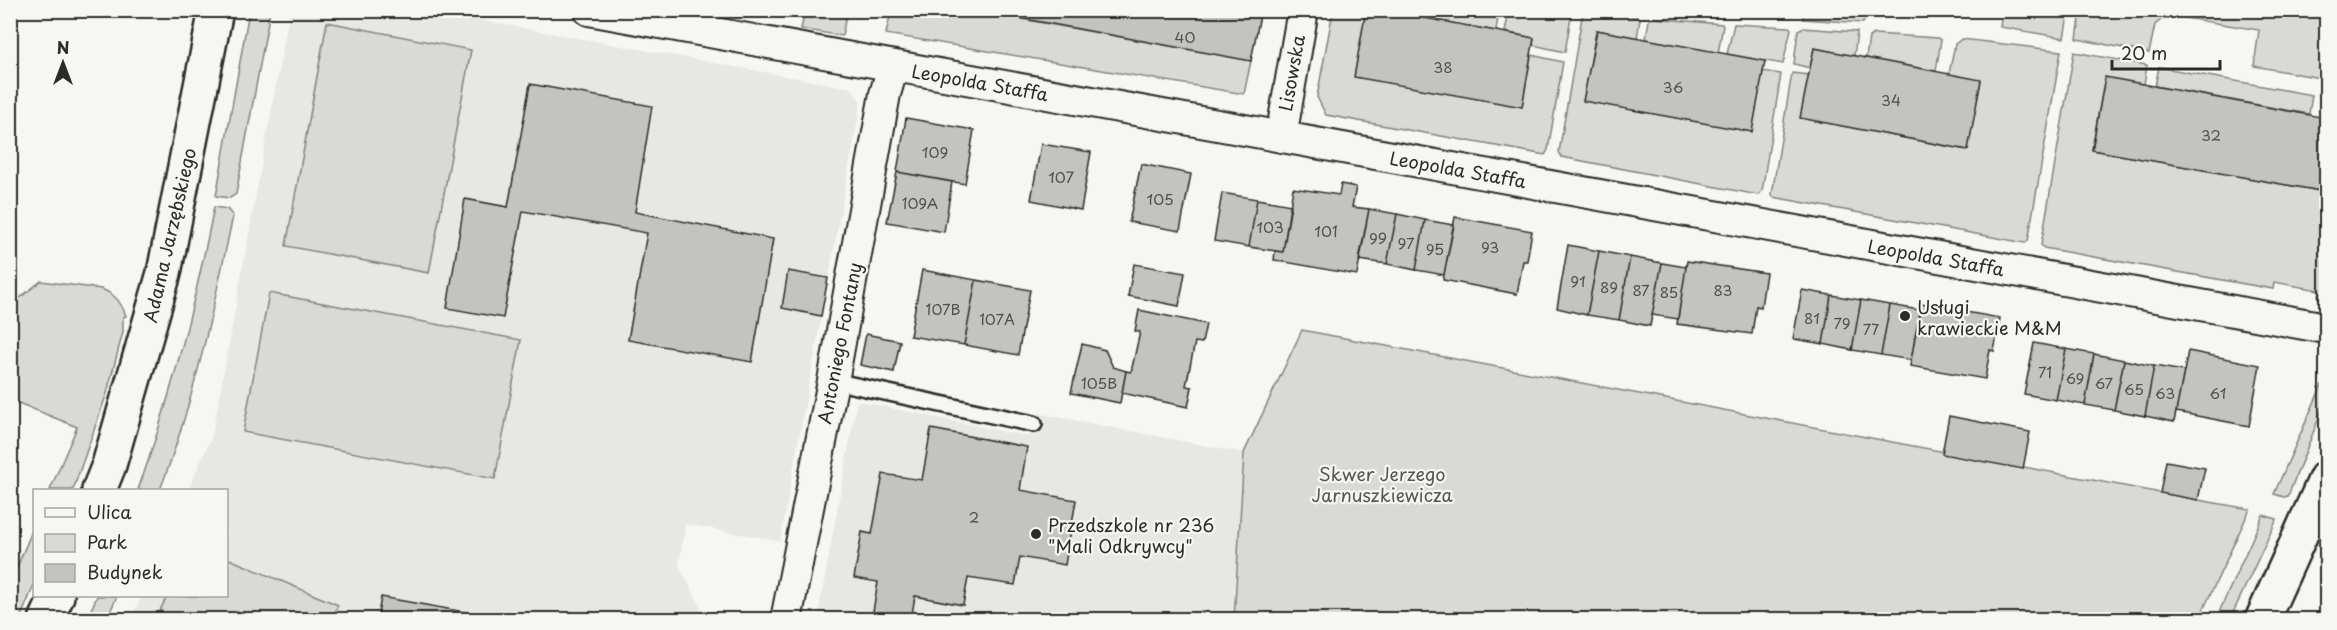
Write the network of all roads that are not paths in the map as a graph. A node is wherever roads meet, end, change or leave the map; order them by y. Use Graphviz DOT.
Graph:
graph roads {
  1 [pos="216,10"];
  2 [pos="590,10"];
  3 [pos="1303,10"];
  4 [pos="892,67"];
  5 [pos="1281,136"];
  6 [pos="2326,328"];
  7 [pos="833,381"];
  8 [pos="1034,424"];
  9 [pos="2326,478"];
  10 [pos="99,489"];
  11 [pos="57,597"];
  12 [pos="46,620"];
  13 [pos="786,620"];
  14 [pos="2262,620"];
  1 -- 10 [label="street, Adama Jarzębskiego"];
  2 -- 4 [label="street, Leopolda Staffa"];
  3 -- 5 [label="street, Lisowska"];
  4 -- 5 [label="street, Leopolda Staffa"];
  4 -- 7 [label="street, Antoniego Fontany"];
  5 -- 6 [label="street, Leopolda Staffa"];
  7 -- 8 [label="lane"];
  7 -- 13 [label="street, Antoniego Fontany"];
  9 -- 14 [label="street"];
  11 -- 12 [label="street"];
}
